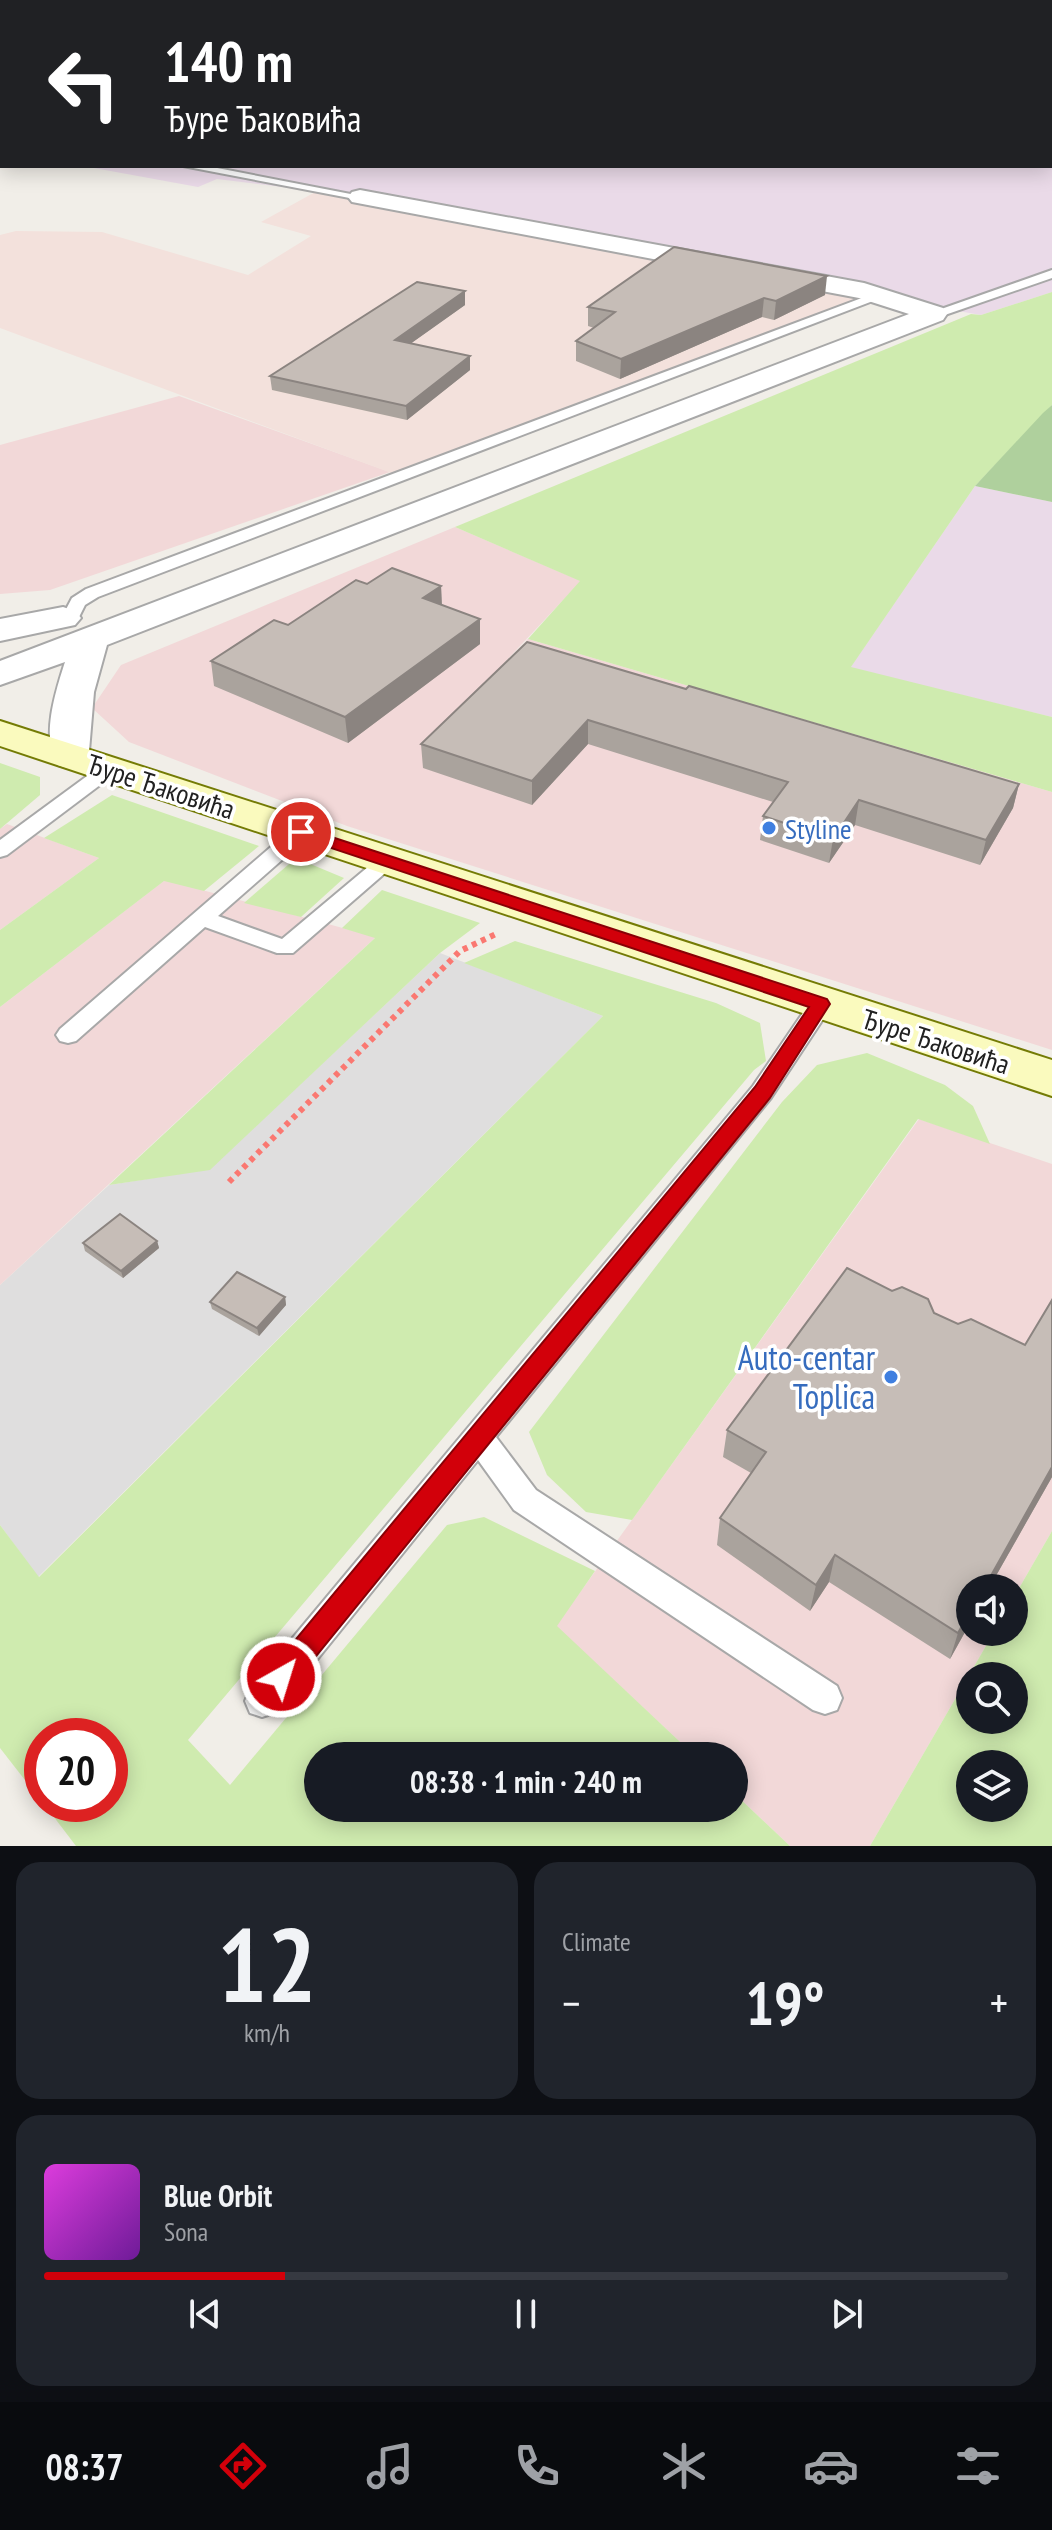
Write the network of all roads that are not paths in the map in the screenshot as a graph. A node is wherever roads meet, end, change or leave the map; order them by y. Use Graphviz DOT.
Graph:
graph roads {
  1 [pos="223,169"];
  2 [pos="360,197"];
  3 [pos="1052,274"];
  4 [pos="889,299"];
  5 [pos="934,314"];
  6 [pos="76,623"];
  7 [pos="0,630"];
  8 [pos="0,641"];
  9 [pos="0,674"];
  10 [pos="0,733"];
  11 [pos="91,763"];
  12 [pos="301,832"];
  13 [pos="0,850"];
  14 [pos="388,861"];
  15 [pos="202,918"];
  16 [pos="821,1004"];
  17 [pos="68,1035"];
  18 [pos="1052,1078"];
  19 [pos="479,1437"];
  20 [pos="825,1698"];
  21 [pos="262,1701"];
  1 -- 2 [label="lane"];
  2 -- 4 [label="street"];
  3 -- 5 [label="lane"];
  4 -- 5 [label="street"];
  4 -- 6 [label="street"];
  5 -- 6 [label="street"];
  6 -- 7 [label="street"];
  6 -- 8 [label="street"];
  6 -- 9 [label="street"];
  6 -- 11 [label="street"];
  10 -- 11 [label="street, Ђуре Ђаковића"];
  11 -- 12 [label="street, Ђуре Ђаковића"];
  11 -- 13 [label="lane"];
  12 -- 14 [label="street, Ђуре Ђаковића"];
  12 -- 15 [label="lane"];
  14 -- 15 [label="lane"];
  14 -- 16 [label="street, Ђуре Ђаковића"];
  15 -- 17 [label="lane"];
  16 -- 18 [label="street, Ђуре Ђаковића"];
  16 -- 19 [label="lane"];
  19 -- 20 [label="lane"];
  19 -- 21 [label="lane"];
}
